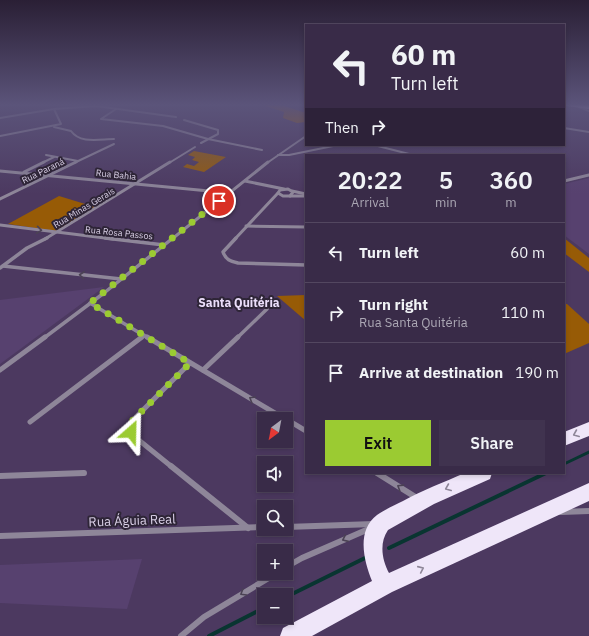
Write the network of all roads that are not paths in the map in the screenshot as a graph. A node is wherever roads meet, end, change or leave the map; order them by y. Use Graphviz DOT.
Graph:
graph roads {
  1 [pos="73,135"];
  2 [pos="193,135"];
  3 [pos="217,135"];
  4 [pos="305,137"];
  5 [pos="114,139"];
  6 [pos="208,139"];
  7 [pos="201,143"];
  8 [pos="114,144"];
  9 [pos="333,146"];
  10 [pos="377,146"];
  11 [pos="195,147"];
  12 [pos="262,150"];
  13 [pos="409,154"];
  14 [pos="46,155"];
  15 [pos="277,155"];
  16 [pos="54,157"];
  17 [pos="78,161"];
  18 [pos="0,171"];
  19 [pos="23,172"];
  20 [pos="49,175"];
  21 [pos="589,175"];
  22 [pos="245,181"];
  23 [pos="565,181"];
  24 [pos="135,184"];
  25 [pos="268,186"];
  26 [pos="284,189"];
  27 [pos="292,191"];
  28 [pos="230,193"];
  29 [pos="278,193"];
  30 [pos="305,195"];
  31 [pos="305,195"];
  32 [pos="285,196"];
  33 [pos="0,199"];
  34 [pos="273,200"];
  35 [pos="0,225"];
  36 [pos="246,226"];
  37 [pos="305,227"];
  38 [pos="56,233"];
  39 [pos="164,245"];
  40 [pos="305,265"];
  41 [pos="2,267"];
  42 [pos="121,279"];
  43 [pos="90,303"];
  44 [pos="266,309"];
  45 [pos="144,335"];
  46 [pos="190,363"];
  47 [pos="0,370"];
  48 [pos="203,370"];
  49 [pos="274,412"];
  50 [pos="30,422"];
  51 [pos="293,423"];
  52 [pos="589,429"];
  53 [pos="305,430"];
  54 [pos="565,439"];
  55 [pos="84,473"];
  56 [pos="379,474"];
  57 [pos="482,474"];
  58 [pos="0,476"];
  59 [pos="589,492"];
  60 [pos="420,500"];
  61 [pos="589,511"];
  62 [pos="548,512"];
  63 [pos="381,523"];
  64 [pos="257,527"];
  65 [pos="293,527"];
  66 [pos="248,528"];
  67 [pos="0,536"];
  68 [pos="293,563"];
  69 [pos="265,580"];
  70 [pos="385,585"];
  71 [pos="181,636"];
  72 [pos="291,636"];
  1 -- 5 [label="street"];
  2 -- 6 [label="street"];
  3 -- 6 [label="street"];
  4 -- 15 [label="street"];
  6 -- 7 [label="street"];
  6 -- 12 [label="street"];
  8 -- 17 [label="street, Rua Paraná"];
  9 -- 15 [label="street"];
  10 -- 13 [label="street"];
  11 -- 24 [label="street, Rua Minas Gerais"];
  14 -- 16 [label="street"];
  15 -- 22 [label="street"];
  16 -- 17 [label="street"];
  16 -- 19 [label="street"];
  17 -- 20 [label="street, Rua Paraná"];
  18 -- 19 [label="street, Rua Bahia"];
  19 -- 20 [label="street, Rua Bahia"];
  20 -- 24 [label="street, Rua Bahia"];
  20 -- 33 [label="street, Rua Paraná"];
  21 -- 23 [label="street"];
  22 -- 25 [label="street"];
  22 -- 28 [label="street"];
  24 -- 28 [label="street, Rua Bahia"];
  24 -- 38 [label="street, Rua Minas Gerais"];
  25 -- 26 [label="street"];
  25 -- 29 [label="street"];
  26 -- 27 [label="street"];
  26 -- 29 [label="street"];
  27 -- 30 [label="street"];
  27 -- 32 [label="street"];
  28 -- 39 [label="street"];
  29 -- 32 [label="street"];
  29 -- 34 [label="street"];
  31 -- 32 [label="street"];
  32 -- 34 [label="street"];
  34 -- 36 [label="street"];
  35 -- 38 [label="street, Rua Rosa Passos, one-way"];
  36 -- 37 [label="street"];
  36 -- 40 [label="street"];
  38 -- 39 [label="street, Rua Rosa Passos"];
  38 -- 41 [label="street, Rua Minas Gerais"];
  39 -- 42 [label="street"];
  42 -- 41 [label="street, one-way"];
  42 -- 43 [label="street"];
  43 -- 45 [label="street"];
  43 -- 47 [label="street"];
  44 -- 48 [label="street"];
  45 -- 46 [label="street"];
  45 -- 50 [label="street"];
  46 -- 48 [label="street"];
  46 -- 66 [label="street"];
  49 -- 48 [label="street, one-way"];
  51 -- 53 [label="street"];
  52 -- 54 [label="highway, one-way"];
  55 -- 58 [label="street"];
  60 -- 56 [label="street, one-way"];
  57 -- 60 [label="highway, one-way"];
  59 -- 62 [label="highway"];
  60 -- 63 [label="highway"];
  61 -- 62 [label="street"];
  70 -- 62 [label="highway, one-way"];
  63 -- 65 [label="street"];
  63 -- 68 [label="street, one-way"];
  63 -- 70 [label="highway"];
  64 -- 66 [label="street, Rua Águia Real"];
  66 -- 67 [label="street, Rua Águia Real"];
  69 -- 71 [label="street, one-way"];
  70 -- 72 [label="highway"];
}
